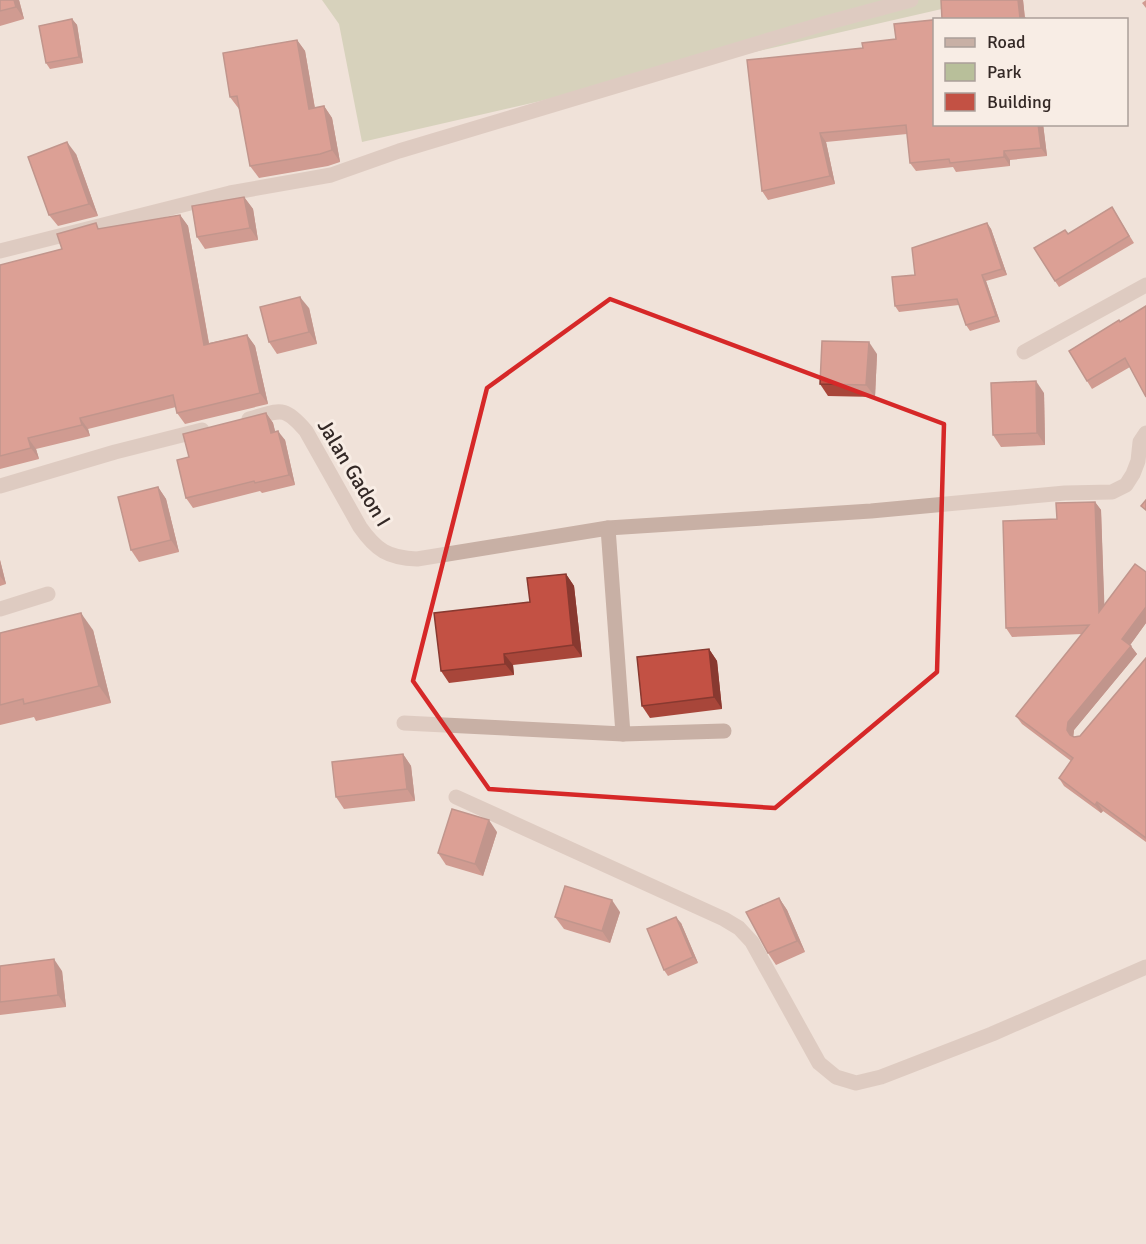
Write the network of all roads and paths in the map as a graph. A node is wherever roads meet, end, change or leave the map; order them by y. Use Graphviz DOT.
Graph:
graph roads {
  1 [pos="911,0"];
  2 [pos="0,250"];
  3 [pos="1146,285"];
  4 [pos="1024,352"];
  5 [pos="236,422"];
  6 [pos="214,427"];
  7 [pos="1146,433"];
  8 [pos="0,486"];
  9 [pos="609,528"];
  10 [pos="48,594"];
  11 [pos="0,609"];
  12 [pos="404,723"];
  13 [pos="724,730"];
  14 [pos="623,734"];
  15 [pos="456,797"];
  16 [pos="1146,967"];
  1 -- 2 [label="street"];
  3 -- 4 [label="street"];
  5 -- 9 [label="street, Jalan Gadon I"];
  6 -- 8 [label="street"];
  7 -- 9 [label="street"];
  9 -- 14 [label="street"];
  10 -- 11 [label="street"];
  12 -- 14 [label="street"];
  13 -- 14 [label="street"];
  15 -- 16 [label="street"];
}
